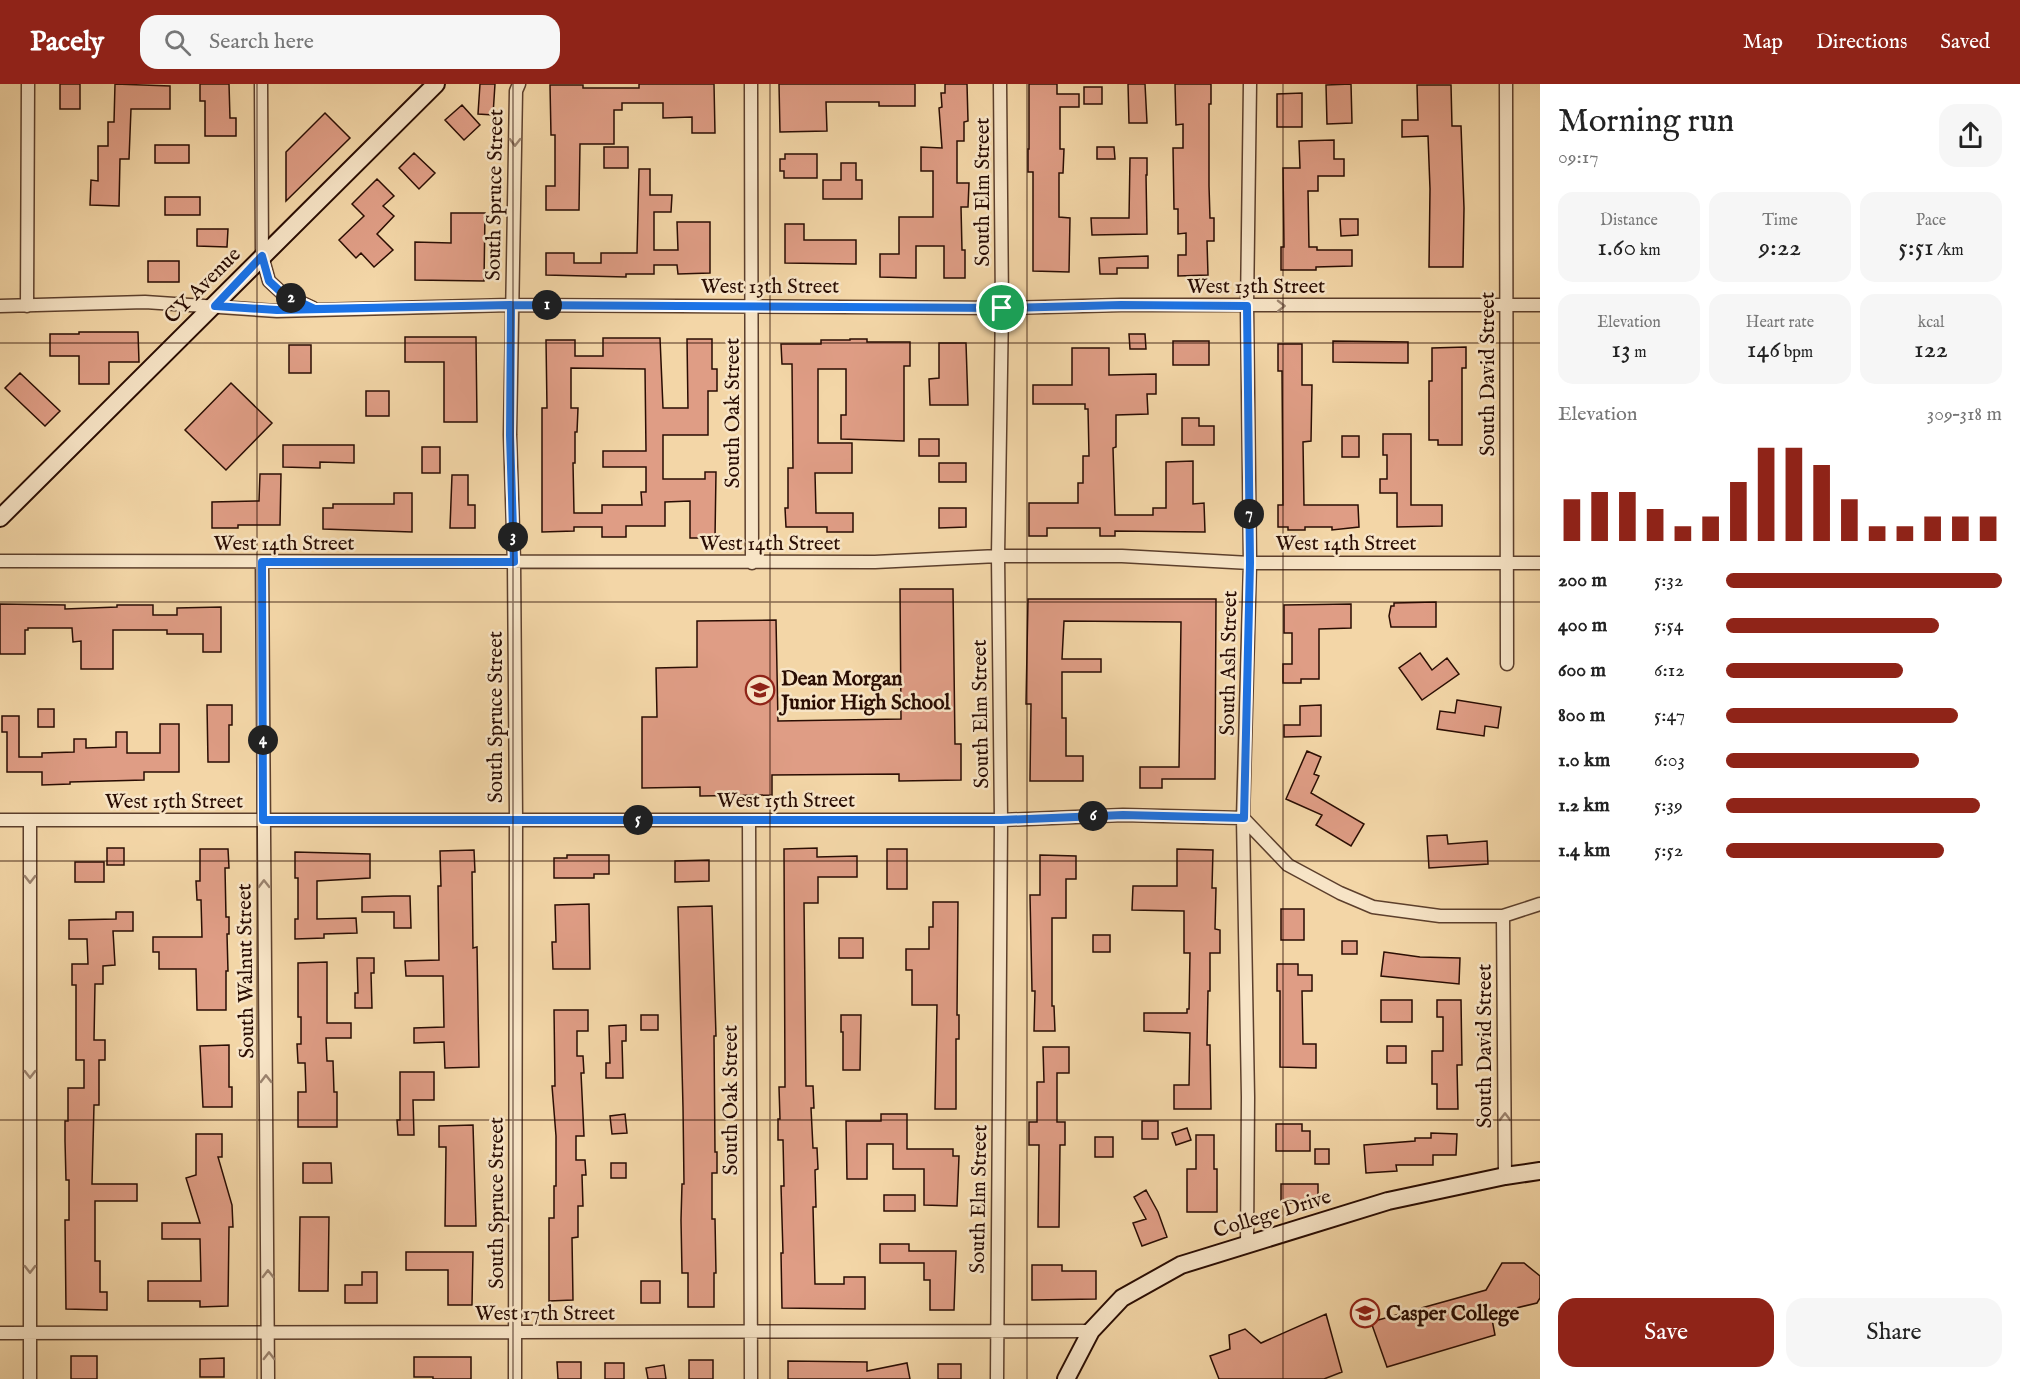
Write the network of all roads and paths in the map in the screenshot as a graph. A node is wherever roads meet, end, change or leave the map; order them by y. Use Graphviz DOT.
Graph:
graph roads {
  1 [pos="28,84"];
  2 [pos="261,84"];
  3 [pos="436,84"];
  4 [pos="751,84"];
  5 [pos="1000,84"];
  6 [pos="1250,84"];
  7 [pos="1506,84"];
  8 [pos="516,86"];
  9 [pos="262,256"];
  10 [pos="511,305"];
  11 [pos="1506,305"];
  12 [pos="1540,305"];
  13 [pos="0,306"];
  14 [pos="27,306"];
  15 [pos="215,306"];
  16 [pos="752,306"];
  17 [pos="1247,306"];
  18 [pos="1002,308"];
  19 [pos="315,309"];
  20 [pos="0,518"];
  21 [pos="998,556"];
  22 [pos="0,561"];
  23 [pos="262,562"];
  24 [pos="514,562"];
  25 [pos="752,563"];
  26 [pos="1250,563"];
  27 [pos="1507,563"];
  28 [pos="1540,563"];
  29 [pos="1507,664"];
  30 [pos="1244,818"];
  31 [pos="0,820"];
  32 [pos="30,820"];
  33 [pos="263,820"];
  34 [pos="516,820"];
  35 [pos="749,820"];
  36 [pos="1001,820"];
  37 [pos="1540,904"];
  38 [pos="1503,916"];
  39 [pos="1540,1171"];
  40 [pos="1505,1176"];
  41 [pos="1247,1244"];
  42 [pos="996,1331"];
  43 [pos="1091,1331"];
  44 [pos="515,1332"];
  45 [pos="751,1332"];
  46 [pos="0,1333"];
  47 [pos="30,1333"];
  48 [pos="269,1333"];
  49 [pos="30,1379"];
  50 [pos="268,1379"];
  51 [pos="515,1379"];
  52 [pos="751,1379"];
  53 [pos="997,1379"];
  54 [pos="1066,1379"];
  1 -- 14 [label="street"];
  2 -- 9 [label="street"];
  3 -- 9 [label="main road, CY Avenue"];
  4 -- 16 [label="street, South Oak Street"];
  5 -- 18 [label="street, South Elm Street"];
  6 -- 17 [label="street, South Ash Street"];
  7 -- 11 [label="street, South David Street"];
  8 -- 10 [label="street, South Spruce Street, one-way"];
  9 -- 15 [label="main road, CY Avenue"];
  9 -- 19 [label="street"];
  10 -- 16 [label="street, West 13th Street"];
  10 -- 19 [label="street, West 13th Street"];
  10 -- 24 [label="street, South Spruce Street"];
  11 -- 12 [label="street, West 13th Street"];
  17 -- 11 [label="street, West 13th Street, one-way"];
  11 -- 27 [label="street, South David Street"];
  13 -- 14 [label="street, West 13th Street"];
  14 -- 15 [label="street, West 13th Street"];
  15 -- 19 [label="street, West 13th Street"];
  15 -- 20 [label="main road, CY Avenue"];
  16 -- 18 [label="street, West 13th Street"];
  16 -- 25 [label="street, South Oak Street"];
  17 -- 18 [label="street, West 13th Street"];
  17 -- 26 [label="street, South Ash Street"];
  18 -- 21 [label="street, South Elm Street"];
  21 -- 25 [label="street, West 14th Street"];
  21 -- 26 [label="street, West 14th Street"];
  21 -- 36 [label="street, South Elm Street"];
  22 -- 23 [label="street, West 14th Street"];
  23 -- 24 [label="street, West 14th Street"];
  23 -- 33 [label="street, South Walnut Street"];
  24 -- 25 [label="street, West 14th Street"];
  24 -- 34 [label="street, South Spruce Street"];
  26 -- 27 [label="street, West 14th Street"];
  26 -- 30 [label="street, South Ash Street"];
  27 -- 28 [label="street, West 14th Street"];
  27 -- 29 [label="street, South David Street"];
  30 -- 36 [label="street, West 15th Street"];
  30 -- 38 [label="street"];
  30 -- 41 [label="street, South Ash Street"];
  31 -- 32 [label="street, West 15th Street"];
  32 -- 33 [label="street, West 15th Street"];
  32 -- 47 [label="street, one-way"];
  33 -- 34 [label="street, West 15th Street"];
  48 -- 33 [label="street, South Walnut Street, one-way"];
  34 -- 35 [label="street, West 15th Street"];
  34 -- 44 [label="street, South Spruce Street"];
  35 -- 36 [label="street, West 15th Street"];
  35 -- 45 [label="street, South Oak Street"];
  36 -- 42 [label="street, South Elm Street"];
  37 -- 38 [label="street"];
  40 -- 38 [label="street, South David Street, one-way"];
  39 -- 40 [label="main road, College Drive"];
  40 -- 41 [label="main road, College Drive"];
  41 -- 43 [label="main road, College Drive"];
  42 -- 43 [label="street, West 17th Street"];
  42 -- 45 [label="street, West 17th Street"];
  42 -- 53 [label="street, South Elm Street"];
  43 -- 54 [label="main road, College Drive"];
  44 -- 45 [label="street, West 17th Street"];
  44 -- 48 [label="street, West 17th Street"];
  44 -- 51 [label="street, South Spruce Street"];
  45 -- 52 [label="street, South Oak Street"];
  46 -- 47 [label="street, West 17th Street"];
  47 -- 48 [label="street, West 17th Street"];
  47 -- 49 [label="street"];
  50 -- 48 [label="street, South Walnut Street, one-way"];
}
